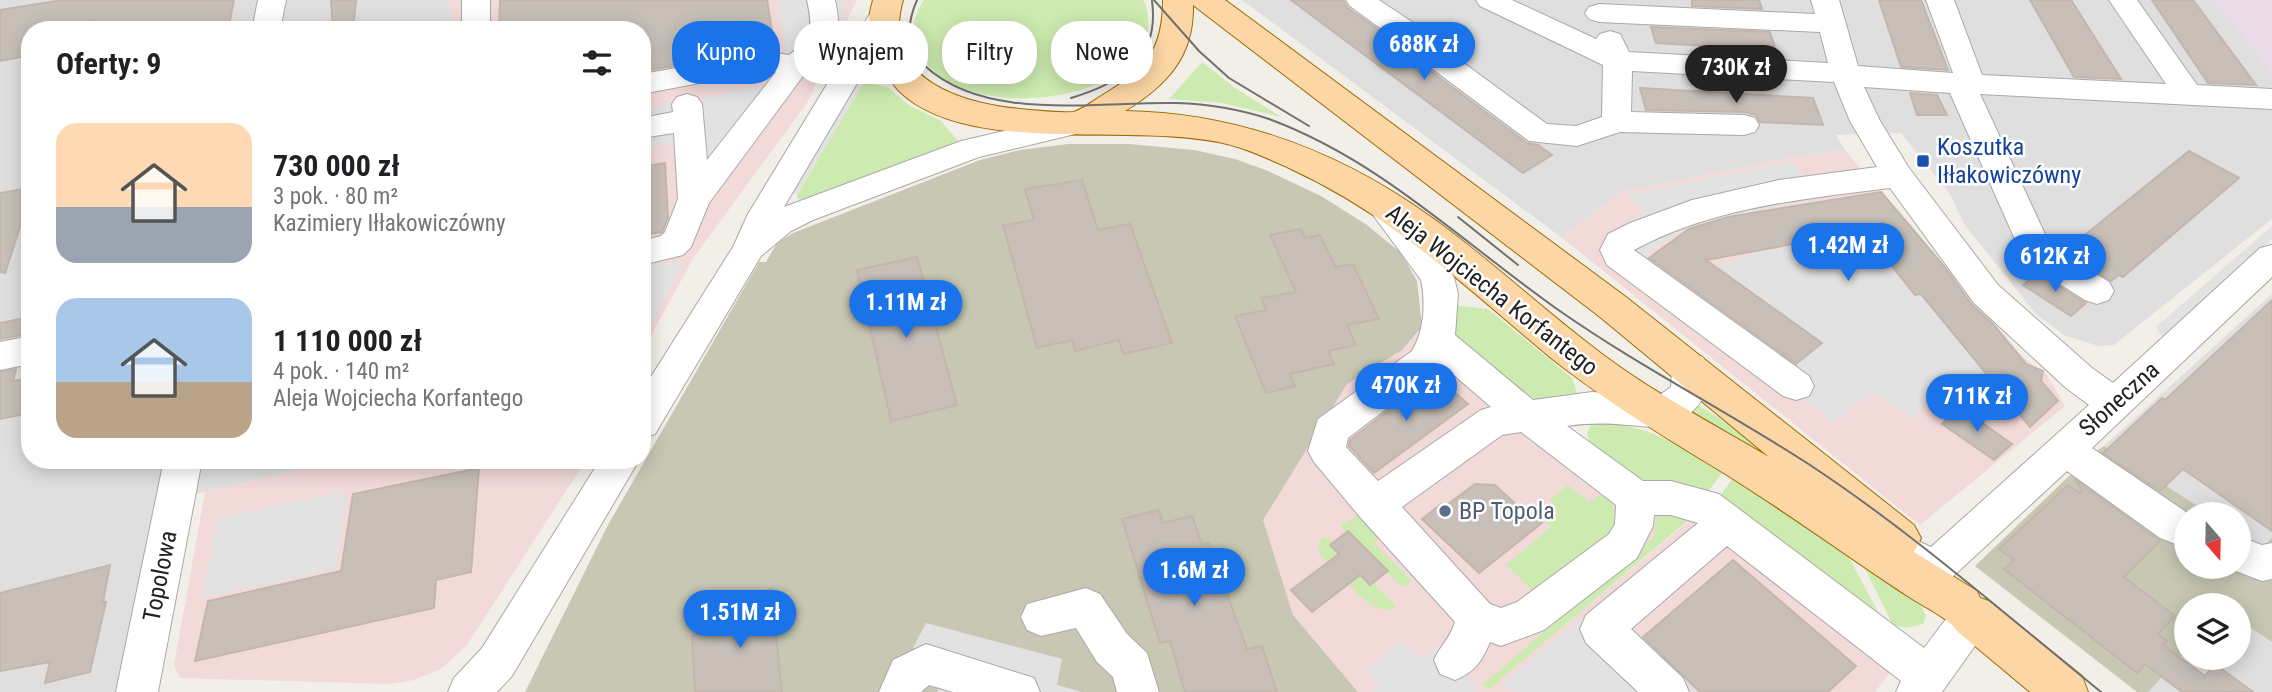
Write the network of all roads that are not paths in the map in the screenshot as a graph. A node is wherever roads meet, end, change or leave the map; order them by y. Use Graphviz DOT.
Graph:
graph roads {
  1 [pos="272,0"];
  2 [pos="476,0"];
  3 [pos="821,0"];
  4 [pos="1178,0"];
  5 [pos="1205,0"];
  6 [pos="1360,0"];
  7 [pos="1490,0"];
  8 [pos="1940,0"];
  9 [pos="2123,0"];
  10 [pos="1597,6"];
  11 [pos="885,9"];
  12 [pos="1754,10"];
  13 [pos="1828,12"];
  14 [pos="268,21"];
  15 [pos="476,21"];
  16 [pos="825,21"];
  17 [pos="1405,30"];
  18 [pos="1440,60"];
  19 [pos="1618,61"];
  20 [pos="794,64"];
  21 [pos="794,68"];
  22 [pos="1845,73"];
  23 [pos="651,82"];
  24 [pos="844,84"];
  25 [pos="1966,84"];
  26 [pos="2188,93"];
  27 [pos="2272,99"];
  28 [pos="1083,122"];
  29 [pos="1618,122"];
  30 [pos="651,125"];
  31 [pos="1744,125"];
  32 [pos="1898,176"];
  33 [pos="694,199"];
  34 [pos="789,204"];
  35 [pos="1381,204"];
  36 [pos="651,251"];
  37 [pos="2272,257"];
  38 [pos="2097,291"];
  39 [pos="1430,350"];
  40 [pos="21,352"];
  41 [pos="0,356"];
  42 [pos="1690,367"];
  43 [pos="1796,386"];
  44 [pos="2114,403"];
  45 [pos="651,408"];
  46 [pos="1658,412"];
  47 [pos="1509,418"];
  48 [pos="2065,449"];
  49 [pos="181,469"];
  50 [pos="615,469"];
  51 [pos="1636,498"];
  52 [pos="1374,505"];
  53 [pos="1821,512"];
  54 [pos="1727,522"];
  55 [pos="2174,527"];
  56 [pos="2251,558"];
  57 [pos="2272,561"];
  58 [pos="1934,568"];
  59 [pos="1967,611"];
  60 [pos="1041,617"];
  61 [pos="1476,617"];
  62 [pos="1455,660"];
  63 [pos="1922,684"];
  64 [pos="137,692"];
  65 [pos="469,692"];
  66 [pos="900,692"];
  67 [pos="1019,692"];
  68 [pos="1138,692"];
  69 [pos="1668,692"];
  70 [pos="2065,692"];
  1 -- 14 [label="street"];
  2 -- 15 [label="street"];
  3 -- 16 [label="street"];
  4 -- 28 [label="main road"];
  5 -- 42 [label="main road, Aleja Wojciecha Korfantego"];
  6 -- 17 [label="street"];
  7 -- 19 [label="street"];
  8 -- 25 [label="street"];
  9 -- 26 [label="street"];
  10 -- 12 [label="street"];
  10 -- 19 [label="street"];
  11 -- 28 [label="main road"];
  12 -- 13 [label="street"];
  13 -- 22 [label="street"];
  18 -- 29 [label="street"];
  19 -- 22 [label="street"];
  19 -- 29 [label="street"];
  20 -- 23 [label="street"];
  21 -- 33 [label="street"];
  22 -- 25 [label="street"];
  22 -- 32 [label="street"];
  24 -- 34 [label="street, Aleja Wojciecha Korfantego"];
  25 -- 26 [label="street"];
  25 -- 38 [label="street"];
  26 -- 27 [label="street"];
  28 -- 34 [label="street, Aleja Wojciecha Korfantego"];
  28 -- 35 [label="main road, Aleja Wojciecha Korfantego"];
  29 -- 31 [label="street"];
  30 -- 33 [label="street"];
  32 -- 43 [label="street"];
  32 -- 44 [label="street"];
  33 -- 36 [label="street"];
  34 -- 45 [label="street, Aleja Wojciecha Korfantego"];
  35 -- 39 [label="street"];
  35 -- 46 [label="main road, Aleja Wojciecha Korfantego"];
  37 -- 44 [label="street, Słoneczna"];
  39 -- 47 [label="street"];
  39 -- 52 [label="street"];
  40 -- 41 [label="street"];
  42 -- 46 [label="street"];
  42 -- 58 [label="main road, Aleja Wojciecha Korfantego"];
  44 -- 48 [label="street, Słoneczna"];
  46 -- 47 [label="street"];
  46 -- 53 [label="main road, Aleja Wojciecha Korfantego"];
  47 -- 51 [label="street"];
  47 -- 52 [label="street"];
  48 -- 55 [label="street"];
  48 -- 58 [label="street, Słoneczna"];
  49 -- 64 [label="street, Topolowa"];
  50 -- 65 [label="street"];
  51 -- 54 [label="street"];
  51 -- 61 [label="street"];
  52 -- 61 [label="street"];
  53 -- 58 [label="street"];
  53 -- 59 [label="main road, Aleja Wojciecha Korfantego"];
  54 -- 63 [label="street"];
  54 -- 69 [label="street"];
  56 -- 57 [label="street"];
  58 -- 59 [label="main road, Aleja Wojciecha Korfantego"];
  59 -- 63 [label="street"];
  59 -- 70 [label="main road, Aleja Wojciecha Korfantego"];
  60 -- 68 [label="street"];
  61 -- 62 [label="street"];
  66 -- 67 [label="street"];
}
